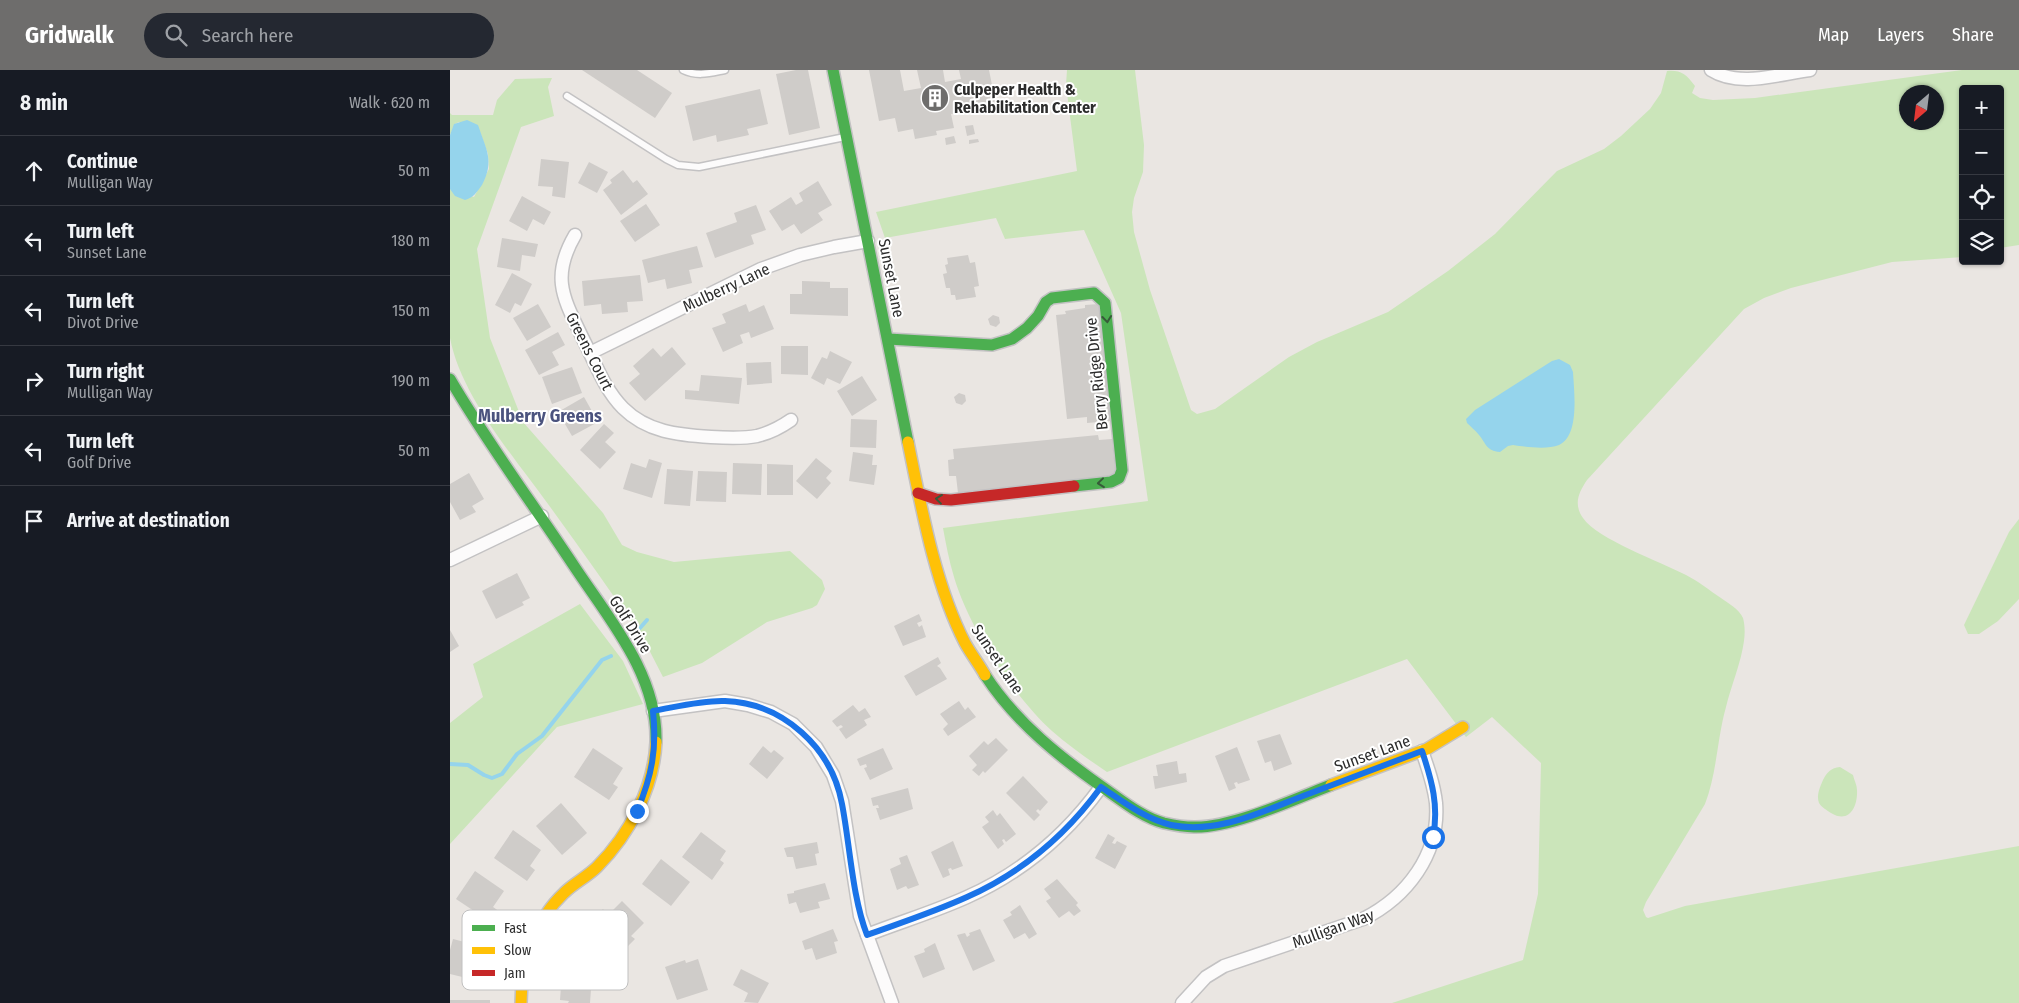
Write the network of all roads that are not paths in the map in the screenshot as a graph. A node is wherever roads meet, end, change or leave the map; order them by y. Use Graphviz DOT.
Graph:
graph roads {
  1 [pos="683,70"];
  2 [pos="725,70"];
  3 [pos="833,70"];
  4 [pos="1711,70"];
  5 [pos="1810,70"];
  6 [pos="567,96"];
  7 [pos="847,137"];
  8 [pos="575,235"];
  9 [pos="868,241"];
  10 [pos="888,339"];
  11 [pos="590,353"];
  12 [pos="450,379"];
  13 [pos="792,420"];
  14 [pos="918,493"];
  15 [pos="542,516"];
  16 [pos="450,560"];
  17 [pos="653,711"];
  18 [pos="1463,727"];
  19 [pos="1422,751"];
  20 [pos="1101,787"];
  21 [pos="550,910"];
  22 [pos="867,935"];
  23 [pos="520,990"];
  24 [pos="521,1003"];
  25 [pos="892,1003"];
  26 [pos="1182,1003"];
  1 -- 2 [label="lane"];
  3 -- 7 [label="street, Sunset Lane"];
  4 -- 5 [label="street"];
  6 -- 7 [label="lane"];
  7 -- 9 [label="street, Sunset Lane"];
  8 -- 11 [label="street, Greens Court"];
  9 -- 10 [label="street, Sunset Lane"];
  9 -- 11 [label="street, Mulberry Lane"];
  10 -- 14 [label="street, Sunset Lane"];
  10 -- 14 [label="street, Berry Ridge Drive, one-way"];
  11 -- 13 [label="street, Greens Court"];
  12 -- 15 [label="street, Golf Drive"];
  14 -- 20 [label="street, Sunset Lane"];
  15 -- 16 [label="street"];
  15 -- 17 [label="street, Golf Drive"];
  17 -- 21 [label="street, Golf Drive"];
  17 -- 22 [label="street"];
  18 -- 19 [label="street, Sunset Lane"];
  19 -- 20 [label="street, Sunset Lane"];
  19 -- 26 [label="street, Mulligan Way"];
  20 -- 22 [label="street"];
  22 -- 25 [label="street"];
  23 -- 24 [label="street, Golf Drive"];
}
